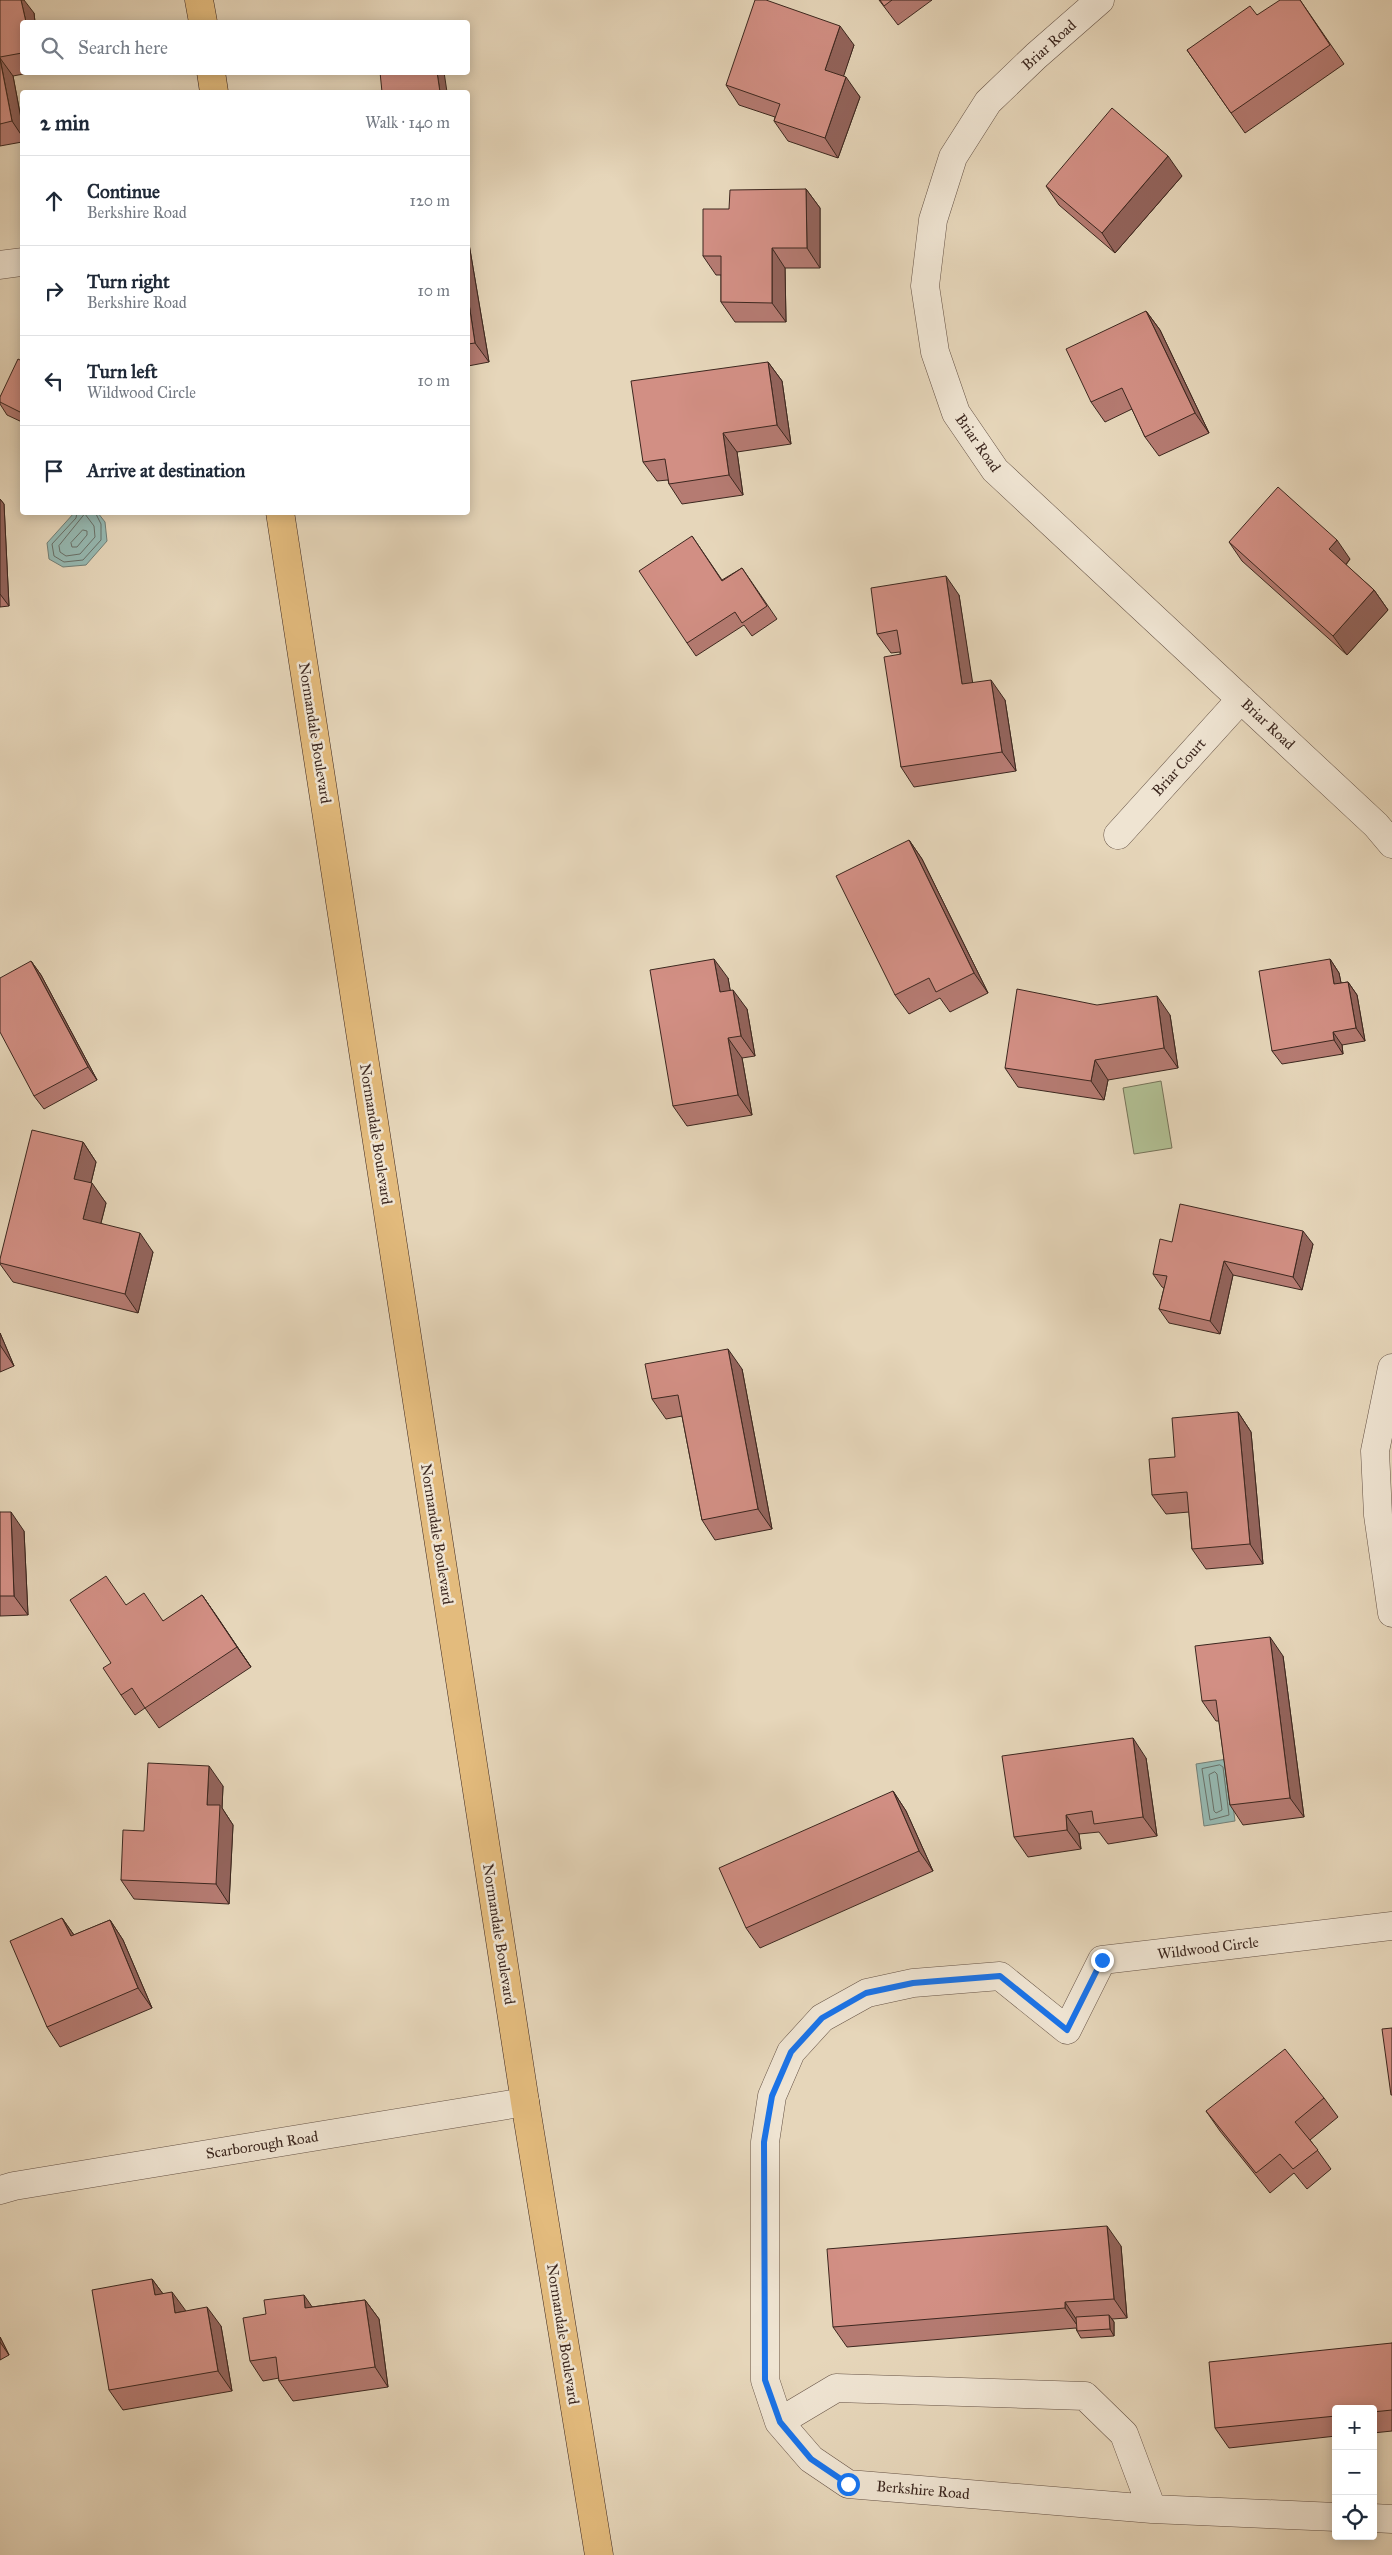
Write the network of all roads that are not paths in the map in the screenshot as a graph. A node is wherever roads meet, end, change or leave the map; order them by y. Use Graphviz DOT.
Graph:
graph roads {
  1 [pos="199,0"];
  2 [pos="1100,0"];
  3 [pos="203,20"];
  4 [pos="211,75"];
  5 [pos="214,90"];
  6 [pos="20,262"];
  7 [pos="0,265"];
  8 [pos="280,515"];
  9 [pos="1241,699"];
  10 [pos="1118,835"];
  11 [pos="1392,844"];
  12 [pos="1392,1368"];
  13 [pos="1392,1613"];
  14 [pos="1392,1926"];
  15 [pos="1067,2030"];
  16 [pos="525,2102"];
  17 [pos="0,2190"];
  18 [pos="780,2422"];
  19 [pos="1152,2509"];
  20 [pos="1332,2517"];
  21 [pos="1377,2518"];
  22 [pos="1392,2519"];
  23 [pos="599,2555"];
  1 -- 3 [label="main road"];
  2 -- 9 [label="street, Briar Road"];
  4 -- 5 [label="main road"];
  6 -- 7 [label="street"];
  8 -- 16 [label="main road, Normandale Boulevard"];
  9 -- 10 [label="street, Briar Court"];
  9 -- 11 [label="street, Briar Road"];
  12 -- 13 [label="street"];
  14 -- 15 [label="street, Wildwood Circle"];
  15 -- 18 [label="street, Berkshire Road"];
  16 -- 17 [label="street, Scarborough Road"];
  16 -- 23 [label="main road, Normandale Boulevard"];
  18 -- 19 [label="street, Berkshire Road"];
  18 -- 19 [label="street"];
  19 -- 20 [label="street, Berkshire Road"];
  21 -- 22 [label="street"];
}
